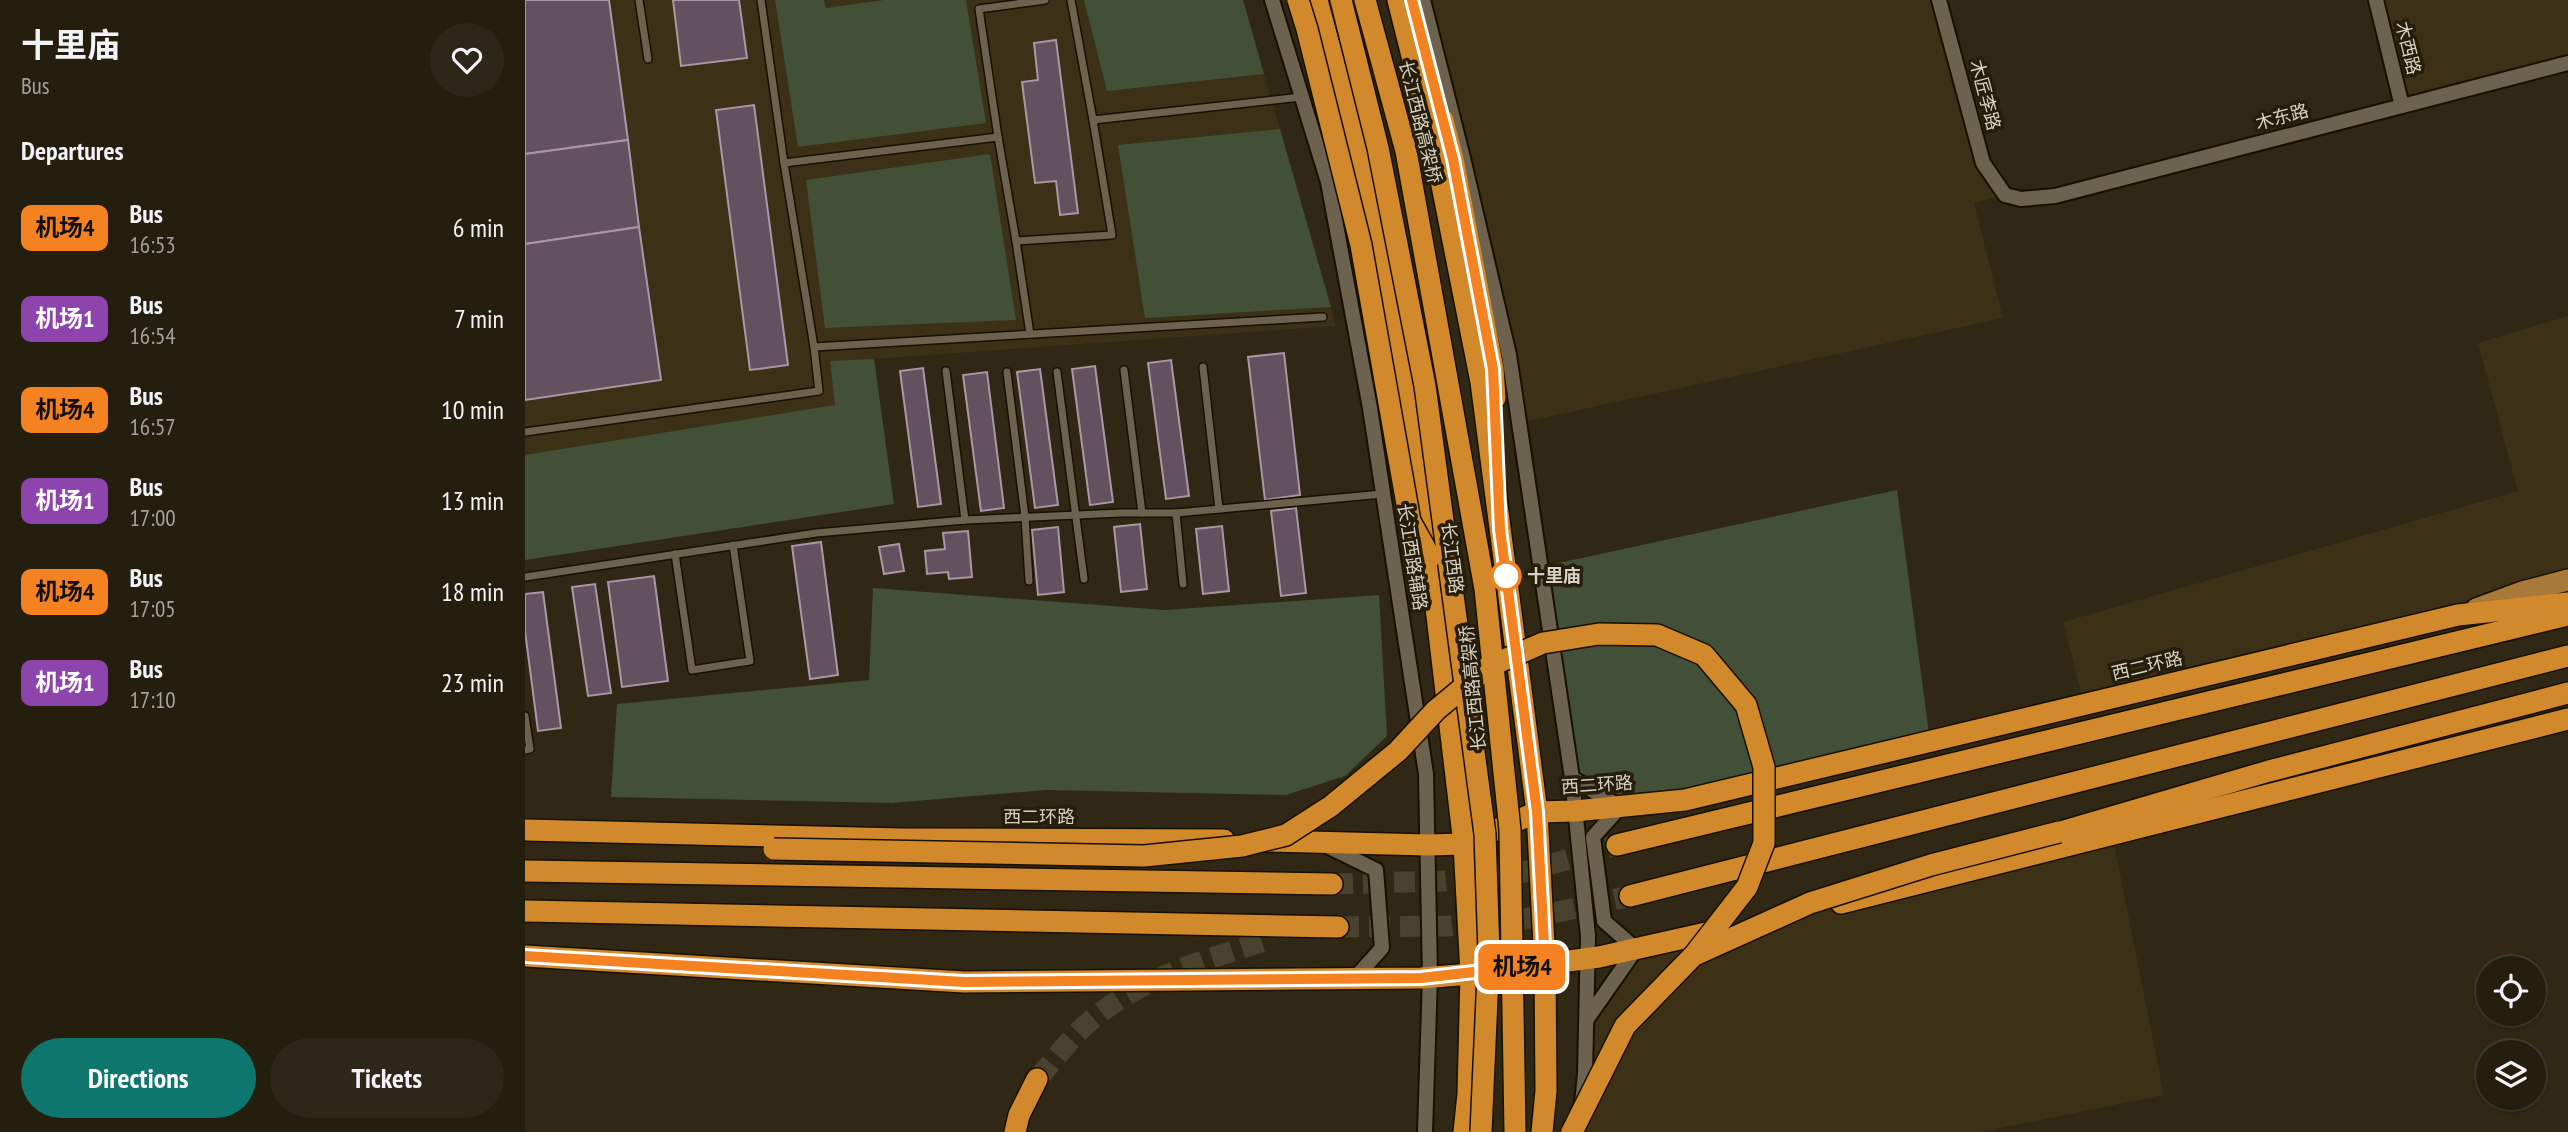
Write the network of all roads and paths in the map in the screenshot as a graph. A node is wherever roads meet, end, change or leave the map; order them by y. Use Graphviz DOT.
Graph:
graph roads {
  1 [pos="639,0"];
  2 [pos="761,0"];
  3 [pos="1045,0"];
  4 [pos="1071,0"];
  5 [pos="1272,0"];
  6 [pos="1298,0"];
  7 [pos="1317,0"];
  8 [pos="1341,0"];
  9 [pos="1365,0"];
  10 [pos="1398,0"];
  11 [pos="1412,0"];
  12 [pos="1423,0"];
  13 [pos="1939,0"];
  14 [pos="2376,0"];
  15 [pos="647,59"];
  16 [pos="2568,63"];
  17 [pos="1302,97"];
  18 [pos="2402,106"];
  19 [pos="1093,120"];
  20 [pos="998,137"];
  21 [pos="784,163"];
  22 [pos="2005,195"];
  23 [pos="1016,241"];
  24 [pos="1323,317"];
  25 [pos="1030,334"];
  26 [pos="814,347"];
  27 [pos="1203,367"];
  28 [pos="1124,370"];
  29 [pos="946,371"];
  30 [pos="1007,372"];
  31 [pos="1057,372"];
  32 [pos="525,432"];
  33 [pos="1383,494"];
  34 [pos="1219,509"];
  35 [pos="1142,513"];
  36 [pos="1175,513"];
  37 [pos="1076,515"];
  38 [pos="1025,517"];
  39 [pos="965,520"];
  40 [pos="1500,529"];
  41 [pos="733,545"];
  42 [pos="675,554"];
  43 [pos="1430,557"];
  44 [pos="525,577"];
  45 [pos="1084,579"];
  46 [pos="2568,580"];
  47 [pos="1029,582"];
  48 [pos="1183,584"];
  49 [pos="2568,603"];
  50 [pos="2458,615"];
  51 [pos="2568,615"];
  52 [pos="2568,656"];
  53 [pos="2568,693"];
  54 [pos="525,716"];
  55 [pos="2568,719"];
  56 [pos="525,750"];
  57 [pos="1572,778"];
  58 [pos="1620,807"];
  59 [pos="1575,811"];
  60 [pos="1537,812"];
  61 [pos="525,830"];
  62 [pos="525,842"];
  63 [pos="1322,843"];
  64 [pos="1464,844"];
  65 [pos="1428,845"];
  66 [pos="1617,845"];
  67 [pos="525,871"];
  68 [pos="1332,884"];
  69 [pos="1630,896"];
  70 [pos="525,911"];
  71 [pos="1312,926"];
  72 [pos="1338,927"];
  73 [pos="1264,941"];
  74 [pos="1636,949"];
  75 [pos="1695,954"];
  76 [pos="525,956"];
  77 [pos="1587,958"];
  78 [pos="1545,964"];
  79 [pos="1471,974"];
  80 [pos="1430,977"];
  81 [pos="1355,979"];
  82 [pos="1586,1020"];
  83 [pos="1037,1079"];
  84 [pos="1480,1126"];
  85 [pos="1015,1132"];
  86 [pos="1425,1132"];
  87 [pos="1464,1132"];
  88 [pos="1515,1132"];
  89 [pos="1542,1132"];
  90 [pos="1572,1132"];
  91 [pos="1579,1132"];
  1 -- 15 [label="lane"];
  2 -- 21 [label="lane"];
  3 -- 20 [label="lane"];
  4 -- 19 [label="lane"];
  5 -- 17 [label="street, 长江西路辅路"];
  6 -- 43 [label="highway, bridge"];
  7 -- 43 [label="highway, 长江西路"];
  8 -- 84 [label="highway, 长江西路高架桥, bridge"];
  9 -- 88 [label="highway, 长江西路高架桥, bridge"];
  10 -- 40 [label="highway"];
  11 -- 40 [label="highway"];
  12 -- 57 [label="street"];
  13 -- 22 [label="street, 木匠李路"];
  14 -- 18 [label="street, 木西路"];
  16 -- 18 [label="street, 木东路"];
  17 -- 19 [label="lane"];
  17 -- 33 [label="street, 长江西路辅路"];
  18 -- 22 [label="street, 木东路"];
  19 -- 23 [label="lane"];
  20 -- 21 [label="lane"];
  20 -- 23 [label="lane"];
  21 -- 26 [label="lane"];
  23 -- 25 [label="lane"];
  24 -- 25 [label="lane"];
  25 -- 26 [label="lane"];
  26 -- 32 [label="lane"];
  27 -- 34 [label="lane"];
  28 -- 35 [label="lane"];
  29 -- 39 [label="lane"];
  30 -- 38 [label="lane"];
  31 -- 37 [label="lane"];
  33 -- 34 [label="lane"];
  33 -- 65 [label="street, 长江西路辅路"];
  34 -- 36 [label="lane"];
  35 -- 36 [label="lane"];
  35 -- 37 [label="lane"];
  36 -- 48 [label="lane"];
  37 -- 38 [label="lane"];
  37 -- 45 [label="lane"];
  38 -- 39 [label="lane"];
  38 -- 47 [label="lane"];
  39 -- 41 [label="lane"];
  40 -- 60 [label="highway"];
  41 -- 42 [label="lane"];
  41 -- 42 [label="lane"];
  42 -- 44 [label="lane"];
  43 -- 64 [label="highway, 长江西路"];
  46 -- 50 [label="main road, 西二环路"];
  49 -- 50 [label="highway"];
  50 -- 58 [label="highway, 西二环路"];
  51 -- 66 [label="highway"];
  52 -- 69 [label="highway"];
  53 -- 75 [label="highway, bridge"];
  54 -- 56 [label="lane"];
  55 -- 74 [label="highway"];
  57 -- 58 [label="street"];
  57 -- 59 [label="street"];
  58 -- 59 [label="highway, 西二环路"];
  58 -- 74 [label="street"];
  59 -- 60 [label="highway, 西二环路"];
  59 -- 77 [label="street"];
  60 -- 64 [label="highway, 西二环路"];
  60 -- 78 [label="highway"];
  61 -- 63 [label="highway, 西二环路"];
  62 -- 75 [label="highway, bridge"];
  63 -- 65 [label="highway, 西二环路"];
  63 -- 81 [label="street"];
  64 -- 65 [label="highway, 西二环路"];
  64 -- 79 [label="highway, 长江西路"];
  65 -- 80 [label="street, 长江西路辅路"];
  67 -- 68 [label="highway"];
  70 -- 71 [label="highway"];
  71 -- 72 [label="highway"];
  71 -- 73 [label="highway"];
  74 -- 77 [label="highway"];
  74 -- 82 [label="street"];
  75 -- 90 [label="highway, bridge"];
  76 -- 81 [label="highway"];
  77 -- 78 [label="highway"];
  77 -- 82 [label="street"];
  78 -- 79 [label="highway"];
  78 -- 89 [label="highway"];
  79 -- 80 [label="highway"];
  79 -- 87 [label="highway, 长江西路"];
  80 -- 81 [label="highway"];
  80 -- 86 [label="street, 长江西路辅路"];
  82 -- 91 [label="street"];
  83 -- 85 [label="highway"];
}
